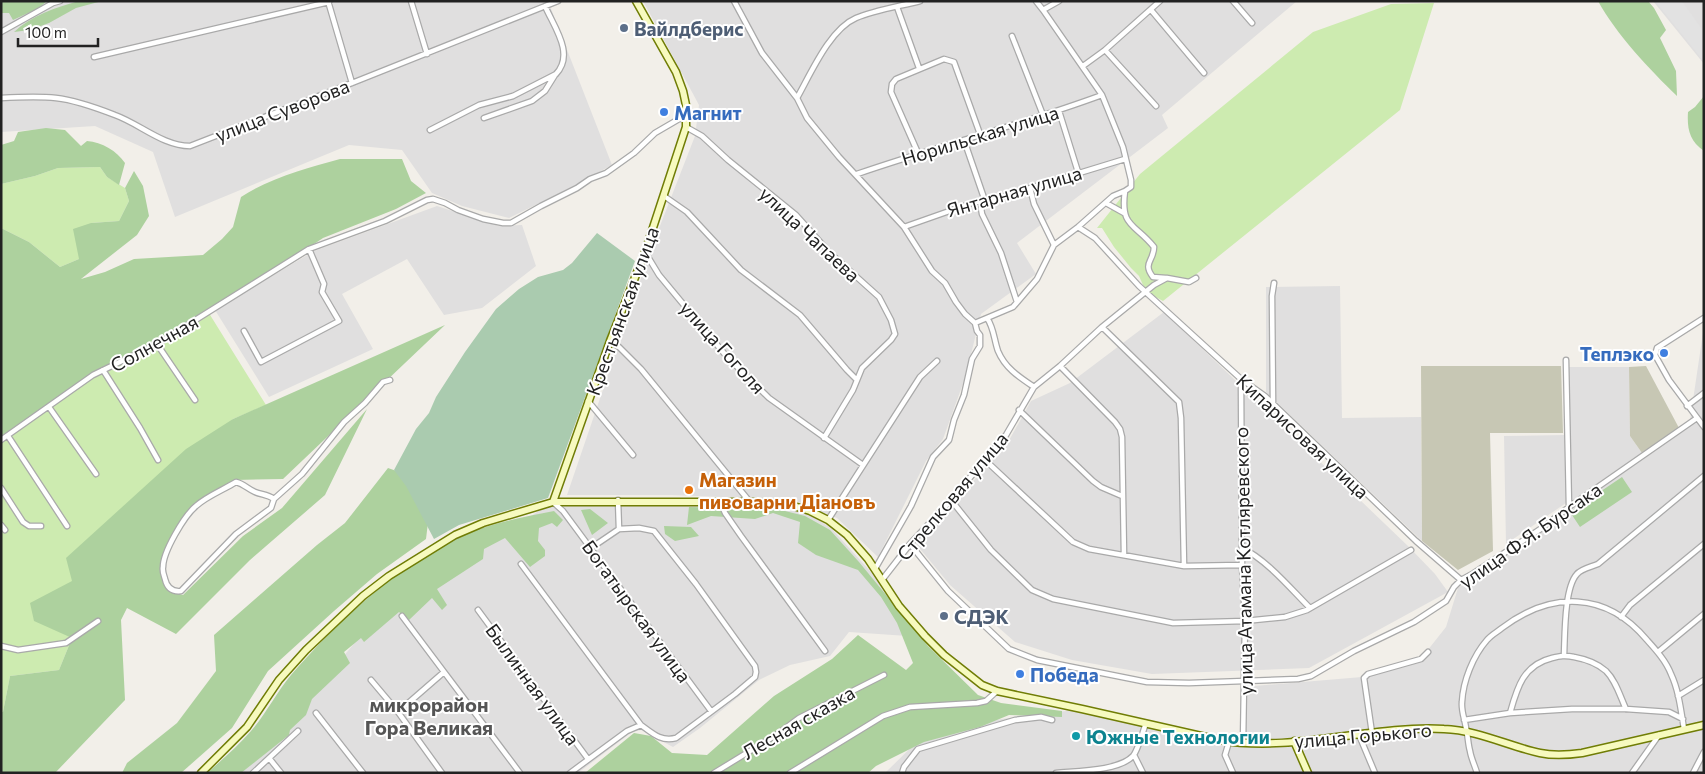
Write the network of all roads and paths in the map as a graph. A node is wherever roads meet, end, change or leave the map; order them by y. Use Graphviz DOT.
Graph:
graph roads {
  1 [pos="60,1"];
  2 [pos="411,1"];
  3 [pos="558,1"];
  4 [pos="636,1"];
  5 [pos="734,1"];
  6 [pos="920,1"];
  7 [pos="1036,1"];
  8 [pos="1059,1"];
  9 [pos="1160,1"];
  10 [pos="1233,1"];
  11 [pos="328,2"];
  12 [pos="545,6"];
  13 [pos="898,7"];
  14 [pos="1043,10"];
  15 [pos="1151,10"];
  16 [pos="1252,24"];
  17 [pos="1,32"];
  18 [pos="1012,36"];
  19 [pos="1105,50"];
  20 [pos="427,54"];
  21 [pos="94,57"];
  22 [pos="1083,66"];
  23 [pos="919,68"];
  24 [pos="1204,73"];
  25 [pos="556,74"];
  26 [pos="352,84"];
  27 [pos="1102,95"];
  28 [pos="513,96"];
  29 [pos="1,98"];
  30 [pos="797,98"];
  31 [pos="1156,106"];
  32 [pos="516,107"];
  33 [pos="1059,111"];
  34 [pos="1044,115"];
  35 [pos="484,118"];
  36 [pos="687,118"];
  37 [pos="686,128"];
  38 [pos="430,130"];
  39 [pos="980,134"];
  40 [pos="964,140"];
  41 [pos="918,153"];
  42 [pos="1125,159"];
  43 [pos="1078,172"];
  44 [pos="857,174"];
  45 [pos="1030,188"];
  46 [pos="1125,191"];
  47 [pos="664,196"];
  48 [pos="984,201"];
  49 [pos="1106,203"];
  50 [pos="1124,213"];
  51 [pos="904,227"];
  52 [pos="1078,227"];
  53 [pos="1054,245"];
  54 [pos="309,249"];
  55 [pos="645,252"];
  56 [pos="1153,277"];
  57 [pos="1167,278"];
  58 [pos="1196,278"];
  59 [pos="1274,283"];
  60 [pos="1154,285"];
  61 [pos="1146,291"];
  62 [pos="1018,302"];
  63 [pos="987,318"];
  64 [pos="1704,318"];
  65 [pos="975,323"];
  66 [pos="1102,327"];
  67 [pos="244,331"];
  68 [pos="610,341"];
  69 [pos="158,344"];
  70 [pos="1566,360"];
  71 [pos="937,361"];
  72 [pos="1060,366"];
  73 [pos="103,370"];
  74 [pos="1241,379"];
  75 [pos="390,380"];
  76 [pos="857,380"];
  77 [pos="1034,387"];
  78 [pos="1704,393"];
  79 [pos="195,400"];
  80 [pos="588,401"];
  81 [pos="1273,403"];
  82 [pos="1687,406"];
  83 [pos="49,407"];
  84 [pos="1019,410"];
  85 [pos="1697,418"];
  86 [pos="1704,427"];
  87 [pos="8,436"];
  88 [pos="824,438"];
  89 [pos="1,440"];
  90 [pos="633,455"];
  91 [pos="158,460"];
  92 [pos="984,460"];
  93 [pos="863,465"];
  94 [pos="96,474"];
  95 [pos="1704,476"];
  96 [pos="1,488"];
  97 [pos="1122,496"];
  98 [pos="274,499"];
  99 [pos="618,500"];
  100 [pos="951,500"];
  101 [pos="720,501"];
  102 [pos="553,502"];
  103 [pos="750,502"];
  104 [pos="1569,507"];
  105 [pos="828,520"];
  106 [pos="1,525"];
  107 [pos="41,526"];
  108 [pos="67,526"];
  109 [pos="619,529"];
  110 [pos="5,530"];
  111 [pos="910,544"];
  112 [pos="1704,544"];
  113 [pos="591,548"];
  114 [pos="1242,548"];
  115 [pos="1411,550"];
  116 [pos="1124,555"];
  117 [pos="521,564"];
  118 [pos="1242,565"];
  119 [pos="1184,566"];
  120 [pos="875,569"];
  121 [pos="882,580"];
  122 [pos="1461,580"];
  123 [pos="1568,601"];
  124 [pos="1310,608"];
  125 [pos="478,610"];
  126 [pos="1704,614"];
  127 [pos="402,616"];
  128 [pos="1621,617"];
  129 [pos="98,620"];
  130 [pos="1244,621"];
  131 [pos="1,646"];
  132 [pos="825,651"];
  133 [pos="1428,652"];
  134 [pos="1658,652"];
  135 [pos="1564,655"];
  136 [pos="444,672"];
  137 [pos="884,675"];
  138 [pos="371,680"];
  139 [pos="1704,680"];
  140 [pos="1245,681"];
  141 [pos="997,691"];
  142 [pos="1678,696"];
  143 [pos="1626,709"];
  144 [pos="711,711"];
  145 [pos="398,712"];
  146 [pos="316,713"];
  147 [pos="1510,713"];
  148 [pos="1683,719"];
  149 [pos="1052,720"];
  150 [pos="1464,720"];
  151 [pos="1146,723"];
  152 [pos="640,725"];
  153 [pos="1704,725"];
  154 [pos="1684,729"];
  155 [pos="298,731"];
  156 [pos="1467,732"];
  157 [pos="1372,733"];
  158 [pos="1359,735"];
  159 [pos="1659,735"];
  160 [pos="1294,741"];
  161 [pos="1229,742"];
  162 [pos="1243,743"];
  163 [pos="1704,752"];
  164 [pos="1134,755"];
  165 [pos="269,758"];
  166 [pos="588,758"];
  167 [pos="1084,772"];
  168 [pos="200,773"];
  169 [pos="253,773"];
  170 [pos="281,773"];
  171 [pos="363,773"];
  172 [pos="442,773"];
  173 [pos="520,773"];
  174 [pos="570,773"];
  175 [pos="714,773"];
  176 [pos="790,773"];
  177 [pos="902,773"];
  178 [pos="1056,773"];
  179 [pos="1143,773"];
  180 [pos="1233,773"];
  181 [pos="1308,773"];
  182 [pos="1375,773"];
  183 [pos="1477,773"];
  184 [pos="1632,773"];
  185 [pos="1692,773"];
  1 -- 17 [label="street"];
  2 -- 20 [label="street"];
  3 -- 12 [label="street, улица Суворова"];
  4 -- 36 [label="main road"];
  5 -- 30 [label="street"];
  6 -- 13 [label="street"];
  7 -- 14 [label="street"];
  8 -- 14 [label="street"];
  9 -- 15 [label="street"];
  10 -- 16 [label="street"];
  11 -- 21 [label="street"];
  11 -- 26 [label="street"];
  12 -- 20 [label="street, улица Суворова"];
  12 -- 25 [label="street"];
  13 -- 23 [label="street"];
  13 -- 30 [label="street"];
  14 -- 22 [label="street"];
  15 -- 19 [label="street"];
  15 -- 24 [label="street"];
  18 -- 34 [label="street"];
  19 -- 22 [label="street"];
  19 -- 31 [label="street"];
  20 -- 26 [label="street, улица Суворова"];
  22 -- 27 [label="street"];
  23 -- 39 [label="street"];
  23 -- 41 [label="street"];
  25 -- 28 [label="street"];
  25 -- 32 [label="street"];
  26 -- 29 [label="street, улица Суворова"];
  27 -- 33 [label="street, Норильская улица"];
  27 -- 42 [label="street"];
  28 -- 32 [label="street"];
  28 -- 38 [label="street"];
  30 -- 44 [label="street"];
  32 -- 35 [label="street"];
  33 -- 34 [label="street, Норильская улица"];
  33 -- 43 [label="street"];
  34 -- 39 [label="street, Норильская улица"];
  36 -- 37 [label="main road, Крестьянская улица"];
  36 -- 54 [label="street, Солнечная"];
  37 -- 47 [label="main road, Крестьянская улица"];
  37 -- 76 [label="street, улица Чапаева"];
  39 -- 40 [label="street, Норильская улица"];
  40 -- 41 [label="street, Норильская улица"];
  40 -- 48 [label="street"];
  41 -- 44 [label="street, Норильская улица"];
  42 -- 43 [label="street, Янтарная улица"];
  42 -- 46 [label="street"];
  43 -- 45 [label="street, Янтарная улица"];
  44 -- 51 [label="street"];
  45 -- 48 [label="street, Янтарная улица"];
  45 -- 53 [label="street"];
  46 -- 49 [label="street"];
  46 -- 50 [label="street"];
  47 -- 55 [label="main road, Крестьянская улица"];
  47 -- 76 [label="street"];
  48 -- 51 [label="street, Янтарная улица"];
  48 -- 62 [label="street"];
  49 -- 50 [label="street"];
  49 -- 52 [label="street"];
  50 -- 56 [label="street"];
  51 -- 65 [label="street"];
  52 -- 53 [label="street"];
  52 -- 61 [label="street, Кипарисовая улица"];
  53 -- 62 [label="street"];
  54 -- 67 [label="street"];
  54 -- 69 [label="street, Солнечная"];
  55 -- 68 [label="main road, Крестьянская улица"];
  55 -- 88 [label="street, улица Гоголя"];
  56 -- 57 [label="street"];
  56 -- 60 [label="street"];
  57 -- 58 [label="street"];
  57 -- 60 [label="street, Стрелковая улица"];
  59 -- 81 [label="street"];
  60 -- 61 [label="street, Стрелковая улица"];
  61 -- 66 [label="street, Стрелковая улица"];
  61 -- 74 [label="street, Кипарисовая улица"];
  62 -- 63 [label="street"];
  63 -- 65 [label="street"];
  63 -- 77 [label="street"];
  64 -- 82 [label="street"];
  65 -- 120 [label="street"];
  66 -- 72 [label="street, Стрелковая улица"];
  66 -- 119 [label="street"];
  68 -- 80 [label="main road, Крестьянская улица"];
  68 -- 103 [label="street"];
  69 -- 73 [label="street, Солнечная"];
  69 -- 79 [label="street"];
  70 -- 104 [label="street"];
  71 -- 93 [label="street"];
  72 -- 77 [label="street, Стрелковая улица"];
  72 -- 97 [label="street"];
  73 -- 83 [label="street, Солнечная"];
  73 -- 91 [label="street"];
  74 -- 81 [label="street, Кипарисовая улица"];
  74 -- 114 [label="street, улица Атамана Котляревского"];
  75 -- 98 [label="street"];
  76 -- 88 [label="street"];
  77 -- 84 [label="street, Стрелковая улица"];
  78 -- 82 [label="street"];
  80 -- 90 [label="street"];
  80 -- 102 [label="main road, Крестьянская улица"];
  81 -- 122 [label="street, Кипарисовая улица"];
  82 -- 85 [label="street"];
  83 -- 87 [label="street, Солнечная"];
  83 -- 94 [label="street"];
  84 -- 92 [label="street, Стрелковая улица"];
  84 -- 97 [label="street"];
  85 -- 86 [label="street"];
  85 -- 104 [label="street, улица Ф.Я. Бурсака"];
  87 -- 89 [label="street, Солнечная"];
  87 -- 108 [label="street"];
  88 -- 93 [label="street, улица Гоголя"];
  92 -- 100 [label="street, Стрелковая улица"];
  92 -- 116 [label="street"];
  93 -- 105 [label="street"];
  95 -- 123 [label="street"];
  96 -- 107 [label="street"];
  97 -- 116 [label="street"];
  98 -- 98 [label="street"];
  99 -- 101 [label="main road, улица Горького"];
  99 -- 102 [label="main road, улица Горького"];
  99 -- 109 [label="street"];
  100 -- 111 [label="street, Стрелковая улица"];
  100 -- 130 [label="street"];
  101 -- 103 [label="main road, улица Горького"];
  101 -- 132 [label="street"];
  102 -- 113 [label="street, Богатырская улица"];
  102 -- 168 [label="main road, улица Горького"];
  103 -- 105 [label="main road, улица Горького"];
  104 -- 122 [label="street, улица Ф.Я. Бурсака"];
  105 -- 120 [label="main road, улица Горького"];
  106 -- 110 [label="street"];
  109 -- 113 [label="street"];
  109 -- 144 [label="street"];
  111 -- 121 [label="street, Стрелковая улица"];
  111 -- 140 [label="street, улица Ф.Я. Бурсака"];
  112 -- 128 [label="street"];
  113 -- 144 [label="street, Богатырская улица"];
  114 -- 118 [label="street, улица Атамана Котляревского"];
  114 -- 124 [label="street"];
  115 -- 124 [label="street"];
  116 -- 119 [label="street"];
  117 -- 152 [label="street"];
  118 -- 119 [label="street"];
  118 -- 130 [label="street, улица Атамана Котляревского"];
  120 -- 121 [label="main road, улица Горького"];
  121 -- 141 [label="main road, улица Горького"];
  122 -- 140 [label="street, улица Ф.Я. Бурсака"];
  123 -- 128 [label="street"];
  123 -- 135 [label="street"];
  123 -- 150 [label="street"];
  124 -- 130 [label="street"];
  125 -- 166 [label="street, Былинная улица"];
  126 -- 134 [label="street"];
  127 -- 136 [label="street"];
  128 -- 134 [label="street"];
  129 -- 131 [label="street"];
  130 -- 140 [label="street, улица Атамана Котляревского"];
  133 -- 157 [label="street"];
  134 -- 142 [label="street"];
  135 -- 143 [label="street"];
  135 -- 147 [label="street"];
  136 -- 145 [label="street"];
  136 -- 173 [label="street"];
  137 -- 175 [label="street, Лесная сказка"];
  138 -- 145 [label="street"];
  139 -- 142 [label="street"];
  140 -- 162 [label="street, улица Атамана Котляревского"];
  141 -- 151 [label="main road, улица Горького"];
  141 -- 176 [label="street"];
  142 -- 148 [label="street"];
  143 -- 147 [label="street"];
  143 -- 148 [label="street"];
  144 -- 152 [label="street"];
  145 -- 172 [label="street"];
  146 -- 171 [label="street"];
  147 -- 150 [label="street"];
  148 -- 154 [label="street"];
  149 -- 177 [label="street"];
  150 -- 156 [label="street"];
  151 -- 161 [label="main road, улица Горького"];
  151 -- 164 [label="street"];
  152 -- 166 [label="street"];
  153 -- 154 [label="main road, улица Горького"];
  154 -- 159 [label="main road, улица Горького"];
  155 -- 165 [label="street"];
  156 -- 157 [label="main road, улица Горького"];
  156 -- 159 [label="main road, улица Горького"];
  156 -- 183 [label="street"];
  157 -- 158 [label="main road, улица Горького"];
  158 -- 160 [label="main road, улица Горького"];
  158 -- 182 [label="street"];
  159 -- 184 [label="street"];
  160 -- 162 [label="main road, улица Горького"];
  160 -- 181 [label="main road"];
  161 -- 162 [label="main road, улица Горького"];
  161 -- 180 [label="street"];
  163 -- 185 [label="street"];
  164 -- 167 [label="street"];
  164 -- 179 [label="street"];
  165 -- 169 [label="street"];
  165 -- 170 [label="street"];
  166 -- 174 [label="street"];
  167 -- 178 [label="street"];
}
